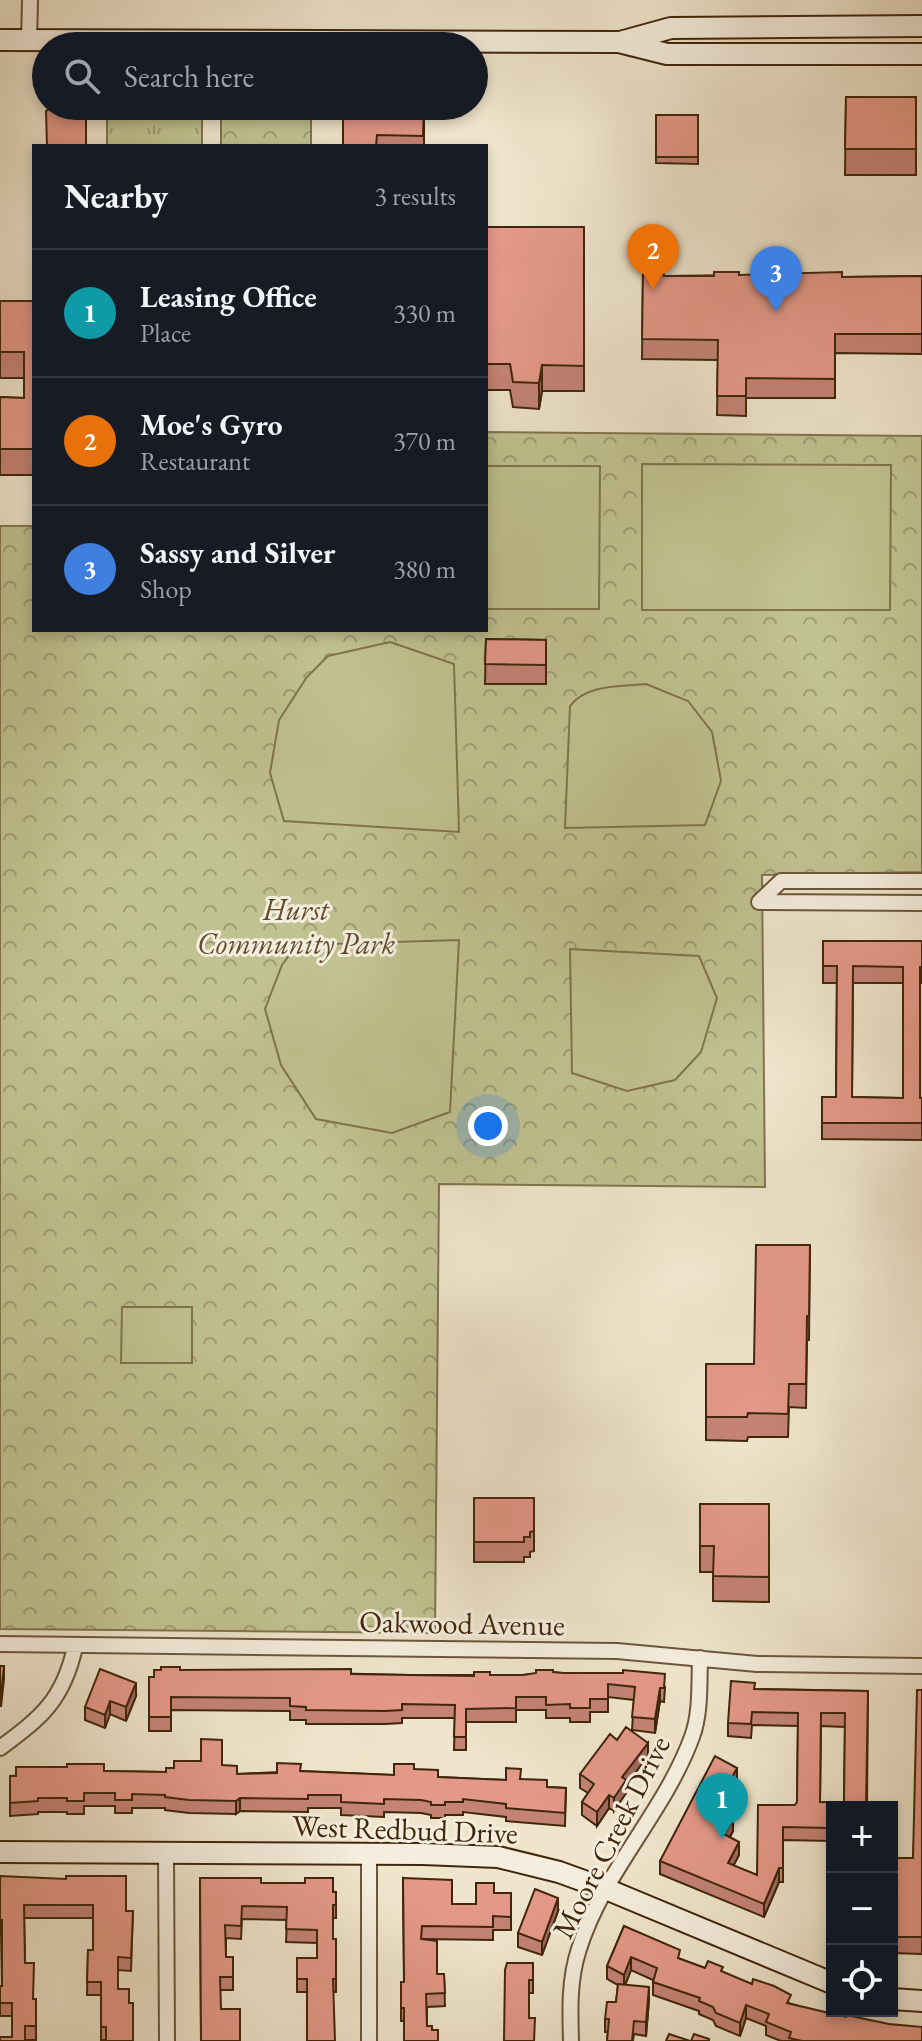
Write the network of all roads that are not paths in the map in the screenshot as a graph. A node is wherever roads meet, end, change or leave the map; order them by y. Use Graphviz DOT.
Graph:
graph roads {
  1 [pos="30,0"];
  2 [pos="922,26"];
  3 [pos="0,40"];
  4 [pos="29,40"];
  5 [pos="32,40"];
  6 [pos="488,42"];
  7 [pos="619,42"];
  8 [pos="922,54"];
  9 [pos="922,881"];
  10 [pos="922,903"];
  11 [pos="0,1644"];
  12 [pos="75,1647"];
  13 [pos="700,1658"];
  14 [pos="922,1666"];
  15 [pos="0,1748"];
  16 [pos="0,1852"];
  17 [pos="166,1853"];
  18 [pos="369,1855"];
  19 [pos="606,1889"];
  20 [pos="826,1981"];
  21 [pos="898,1999"];
  22 [pos="922,2001"];
  23 [pos="167,2041"];
  24 [pos="369,2041"];
  25 [pos="571,2041"];
  1 -- 4 [label="street"];
  2 -- 7 [label="main road"];
  3 -- 4 [label="main road"];
  4 -- 5 [label="main road"];
  6 -- 7 [label="main road"];
  7 -- 8 [label="main road"];
  9 -- 10 [label="street"];
  11 -- 12 [label="street, Oakwood Avenue"];
  12 -- 13 [label="street, Oakwood Avenue"];
  12 -- 15 [label="street"];
  13 -- 14 [label="street, Oakwood Avenue"];
  13 -- 19 [label="street, Moore Creek Drive"];
  16 -- 17 [label="main road, West Redbud Drive"];
  17 -- 18 [label="main road, West Redbud Drive"];
  17 -- 23 [label="street"];
  18 -- 19 [label="main road, West Redbud Drive"];
  18 -- 24 [label="street"];
  19 -- 20 [label="main road, West Redbud Drive"];
  19 -- 25 [label="street, Moore Creek Drive"];
  21 -- 22 [label="main road"];
}
